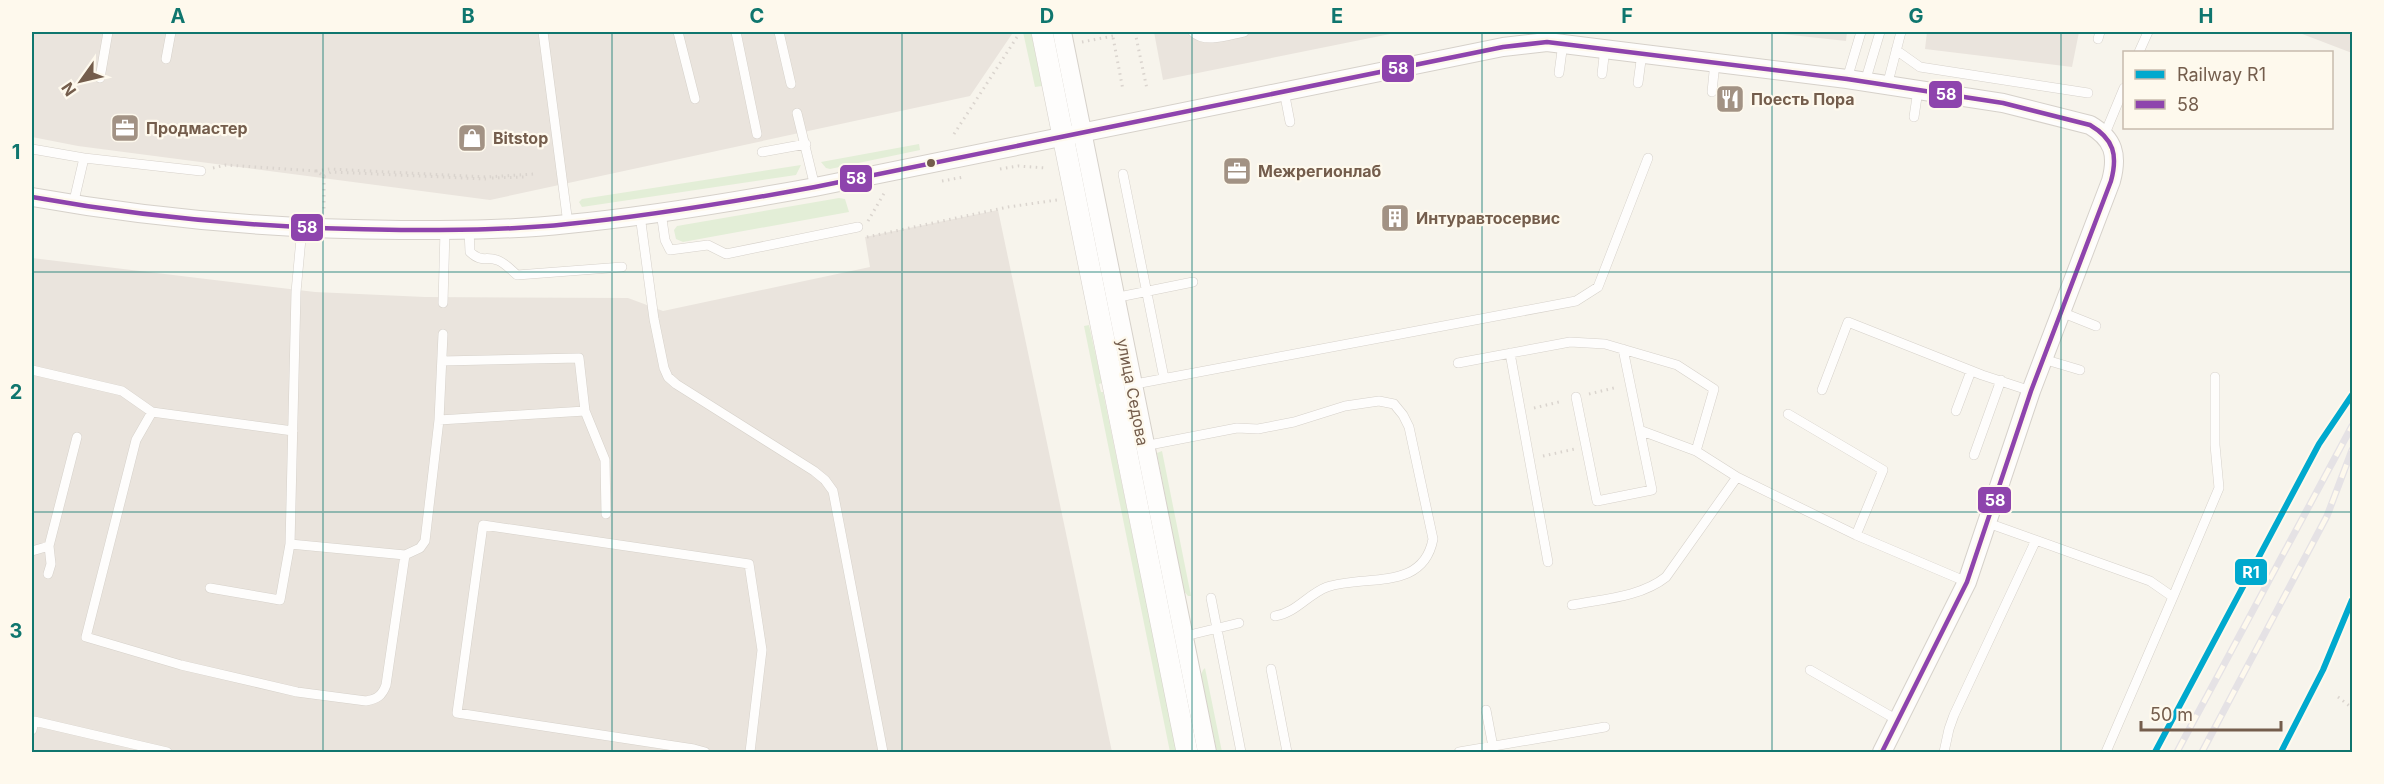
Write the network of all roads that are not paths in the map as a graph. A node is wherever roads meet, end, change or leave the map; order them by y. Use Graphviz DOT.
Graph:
graph roads {
  1 [pos="108,32"];
  2 [pos="171,32"];
  3 [pos="543,32"];
  4 [pos="680,32"];
  5 [pos="736,32"];
  6 [pos="779,32"];
  7 [pos="1042,32"];
  8 [pos="1062,32"];
  9 [pos="1193,32"];
  10 [pos="1244,32"];
  11 [pos="1861,32"];
  12 [pos="1880,32"];
  13 [pos="1900,32"];
  14 [pos="2148,32"];
  15 [pos="1563,43"];
  16 [pos="1605,48"];
  17 [pos="1896,50"];
  18 [pos="2139,51"];
  19 [pos="1642,53"];
  20 [pos="166,59"];
  21 [pos="1715,62"];
  22 [pos="1559,73"];
  23 [pos="1602,74"];
  24 [pos="100,78"];
  25 [pos="1847,79"];
  26 [pos="1865,82"];
  27 [pos="1638,83"];
  28 [pos="791,84"];
  29 [pos="1887,86"];
  30 [pos="1918,90"];
  31 [pos="2123,90"];
  32 [pos="1284,91"];
  33 [pos="1712,92"];
  34 [pos="2088,93"];
  35 [pos="695,99"];
  36 [pos="797,113"];
  37 [pos="1914,117"];
  38 [pos="1290,122"];
  39 [pos="757,134"];
  40 [pos="1072,135"];
  41 [pos="2104,136"];
  42 [pos="806,144"];
  43 [pos="32,149"];
  44 [pos="762,152"];
  45 [pos="84,158"];
  46 [pos="1648,158"];
  47 [pos="201,171"];
  48 [pos="1123,174"];
  49 [pos="815,186"];
  50 [pos="32,197"];
  51 [pos="73,205"];
  52 [pos="661,212"];
  53 [pos="640,215"];
  54 [pos="568,224"];
  55 [pos="858,227"];
  56 [pos="302,228"];
  57 [pos="445,230"];
  58 [pos="469,230"];
  59 [pos="622,267"];
  60 [pos="1193,282"];
  61 [pos="1148,291"];
  62 [pos="1114,298"];
  63 [pos="443,303"];
  64 [pos="2061,312"];
  65 [pos="2096,326"];
  66 [pos="442,334"];
  67 [pos="1623,349"];
  68 [pos="1510,353"];
  69 [pos="2043,359"];
  70 [pos="442,361"];
  71 [pos="1458,363"];
  72 [pos="32,370"];
  73 [pos="2080,370"];
  74 [pos="1971,371"];
  75 [pos="2215,377"];
  76 [pos="1164,378"];
  77 [pos="2001,380"];
  78 [pos="1122,386"];
  79 [pos="1822,390"];
  80 [pos="2031,391"];
  81 [pos="1576,398"];
  82 [pos="585,411"];
  83 [pos="1956,411"];
  84 [pos="152,412"];
  85 [pos="1788,414"];
  86 [pos="439,420"];
  87 [pos="293,431"];
  88 [pos="1642,431"];
  89 [pos="77,437"];
  90 [pos="1144,446"];
  91 [pos="1696,451"];
  92 [pos="1974,455"];
  93 [pos="1737,477"];
  94 [pos="606,514"];
  95 [pos="1985,522"];
  96 [pos="1857,535"];
  97 [pos="2035,542"];
  98 [pos="290,544"];
  99 [pos="49,546"];
  100 [pos="32,551"];
  101 [pos="405,555"];
  102 [pos="1548,562"];
  103 [pos="48,574"];
  104 [pos="1967,582"];
  105 [pos="210,588"];
  106 [pos="2174,597"];
  107 [pos="1211,598"];
  108 [pos="1572,605"];
  109 [pos="1275,616"];
  110 [pos="1239,623"];
  111 [pos="1217,628"];
  112 [pos="1174,638"];
  113 [pos="1271,669"];
  114 [pos="1810,670"];
  115 [pos="1486,710"];
  116 [pos="1899,721"];
  117 [pos="1605,727"];
  118 [pos="32,730"];
  119 [pos="1493,750"];
  120 [pos="167,753"];
  121 [pos="705,753"];
  122 [pos="750,753"];
  123 [pos="884,753"];
  124 [pos="1187,753"];
  125 [pos="1207,753"];
  126 [pos="1241,753"];
  127 [pos="1287,753"];
  128 [pos="1459,753"];
  129 [pos="1882,753"];
  130 [pos="1944,753"];
  131 [pos="2106,753"];
  1 -- 24 [label="lane"];
  2 -- 20 [label="lane"];
  3 -- 54 [label="lane"];
  4 -- 35 [label="lane"];
  5 -- 39 [label="lane"];
  6 -- 28 [label="lane"];
  7 -- 40 [label="street, улица Седова"];
  8 -- 40 [label="street, улица Седова"];
  9 -- 10 [label="lane"];
  11 -- 25 [label="lane"];
  12 -- 26 [label="lane"];
  13 -- 17 [label="lane"];
  14 -- 18 [label="lane"];
  15 -- 16 [label="street"];
  15 -- 22 [label="lane"];
  15 -- 32 [label="street"];
  16 -- 19 [label="street"];
  16 -- 23 [label="lane"];
  17 -- 29 [label="lane"];
  17 -- 34 [label="lane"];
  19 -- 21 [label="street"];
  19 -- 27 [label="lane"];
  21 -- 25 [label="street"];
  21 -- 33 [label="lane"];
  25 -- 26 [label="street"];
  26 -- 29 [label="street"];
  29 -- 30 [label="street"];
  30 -- 37 [label="lane"];
  30 -- 41 [label="street"];
  31 -- 41 [label="lane"];
  32 -- 38 [label="lane"];
  32 -- 40 [label="street"];
  36 -- 42 [label="lane"];
  40 -- 49 [label="street"];
  40 -- 62 [label="street, улица Седова"];
  40 -- 78 [label="street, улица Седова"];
  41 -- 64 [label="street"];
  42 -- 44 [label="lane"];
  42 -- 49 [label="lane"];
  43 -- 45 [label="lane"];
  45 -- 47 [label="lane"];
  45 -- 51 [label="lane"];
  46 -- 76 [label="lane"];
  48 -- 61 [label="lane"];
  49 -- 52 [label="street"];
  50 -- 51 [label="street"];
  51 -- 56 [label="street"];
  52 -- 53 [label="street"];
  52 -- 55 [label="lane"];
  53 -- 54 [label="street"];
  53 -- 123 [label="lane"];
  54 -- 58 [label="street"];
  56 -- 57 [label="street"];
  56 -- 87 [label="lane"];
  57 -- 58 [label="street"];
  57 -- 63 [label="lane"];
  58 -- 59 [label="lane"];
  60 -- 61 [label="lane"];
  61 -- 62 [label="lane"];
  61 -- 76 [label="lane"];
  62 -- 78 [label="street, улица Седова"];
  64 -- 65 [label="lane"];
  64 -- 69 [label="street"];
  66 -- 70 [label="lane"];
  67 -- 68 [label="lane"];
  67 -- 88 [label="lane"];
  67 -- 91 [label="lane"];
  68 -- 71 [label="lane"];
  68 -- 102 [label="lane"];
  69 -- 73 [label="lane"];
  69 -- 80 [label="street"];
  70 -- 82 [label="lane"];
  70 -- 86 [label="lane"];
  72 -- 84 [label="lane"];
  74 -- 77 [label="lane"];
  74 -- 79 [label="lane"];
  74 -- 83 [label="lane"];
  75 -- 106 [label="lane"];
  76 -- 78 [label="lane"];
  77 -- 80 [label="lane"];
  77 -- 92 [label="lane"];
  78 -- 90 [label="street, улица Седова"];
  78 -- 112 [label="street, улица Седова"];
  80 -- 95 [label="street"];
  81 -- 88 [label="lane"];
  82 -- 86 [label="lane"];
  82 -- 94 [label="lane"];
  84 -- 87 [label="lane"];
  84 -- 101 [label="lane"];
  85 -- 96 [label="lane"];
  86 -- 101 [label="lane"];
  87 -- 98 [label="lane"];
  88 -- 91 [label="lane"];
  89 -- 99 [label="lane"];
  90 -- 109 [label="lane"];
  90 -- 112 [label="street, улица Седова"];
  91 -- 93 [label="lane"];
  93 -- 96 [label="lane"];
  93 -- 108 [label="lane"];
  95 -- 97 [label="lane"];
  95 -- 104 [label="street"];
  96 -- 104 [label="lane"];
  97 -- 106 [label="lane"];
  97 -- 130 [label="lane"];
  98 -- 101 [label="lane"];
  98 -- 105 [label="lane"];
  99 -- 100 [label="lane"];
  99 -- 103 [label="lane"];
  104 -- 116 [label="street"];
  106 -- 131 [label="lane"];
  107 -- 111 [label="lane"];
  110 -- 111 [label="lane"];
  111 -- 112 [label="lane"];
  111 -- 126 [label="lane"];
  112 -- 124 [label="street, улица Седова"];
  112 -- 125 [label="street, улица Седова"];
  113 -- 127 [label="lane"];
  114 -- 116 [label="lane"];
  115 -- 119 [label="lane"];
  116 -- 129 [label="street"];
  117 -- 119 [label="lane"];
  118 -- 120 [label="lane"];
  119 -- 128 [label="lane"];
  121 -- 122 [label="lane"];
}
